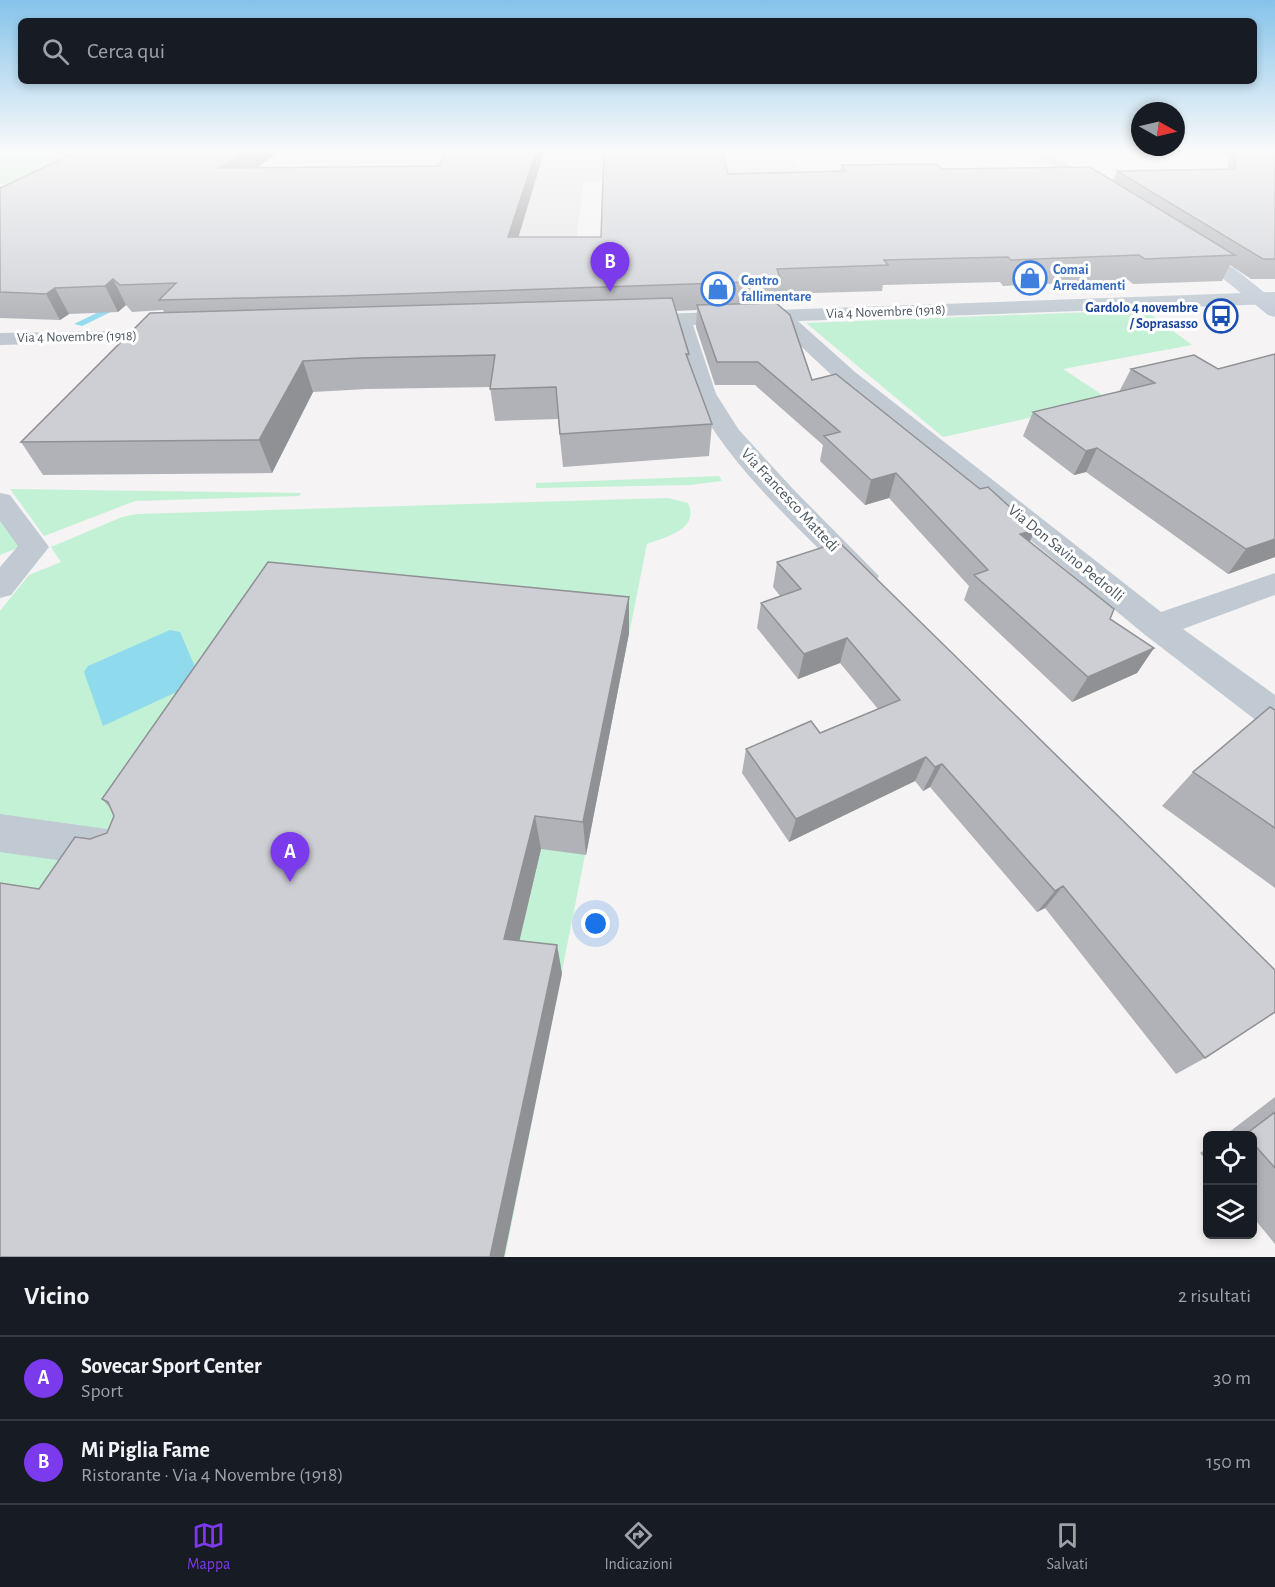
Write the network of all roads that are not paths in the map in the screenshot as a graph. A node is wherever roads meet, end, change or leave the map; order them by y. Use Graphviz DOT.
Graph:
graph roads {
  1 [pos="1174,238"];
  2 [pos="1271,300"];
  3 [pos="1161,302"];
  4 [pos="780,316"];
  5 [pos="681,319"];
  6 [pos="610,322"];
  7 [pos="1275,322"];
  8 [pos="195,335"];
  9 [pos="0,339"];
  10 [pos="0,501"];
  11 [pos="1275,584"];
  12 [pos="0,587"];
  13 [pos="884,596"];
  14 [pos="1156,626"];
  15 [pos="1275,715"];
  16 [pos="0,833"];
  17 [pos="121,850"];
  1 -- 2 [label="street"];
  2 -- 3 [label="street, Via 4 Novembre (1918)"];
  3 -- 4 [label="street, Via 4 Novembre (1918)"];
  3 -- 7 [label="street, Via 4 Novembre (1918)"];
  4 -- 5 [label="street, Via 4 Novembre (1918)"];
  4 -- 14 [label="street, Via Don Savino Pedrolli"];
  5 -- 6 [label="street, Via 4 Novembre (1918)"];
  5 -- 13 [label="street, Via Francesco Mattedi"];
  8 -- 9 [label="street, Via 4 Novembre (1918)"];
  10 -- 12 [label="street"];
  11 -- 14 [label="street"];
  14 -- 15 [label="street, Via Don Savino Pedrolli"];
  16 -- 17 [label="street"];
}
